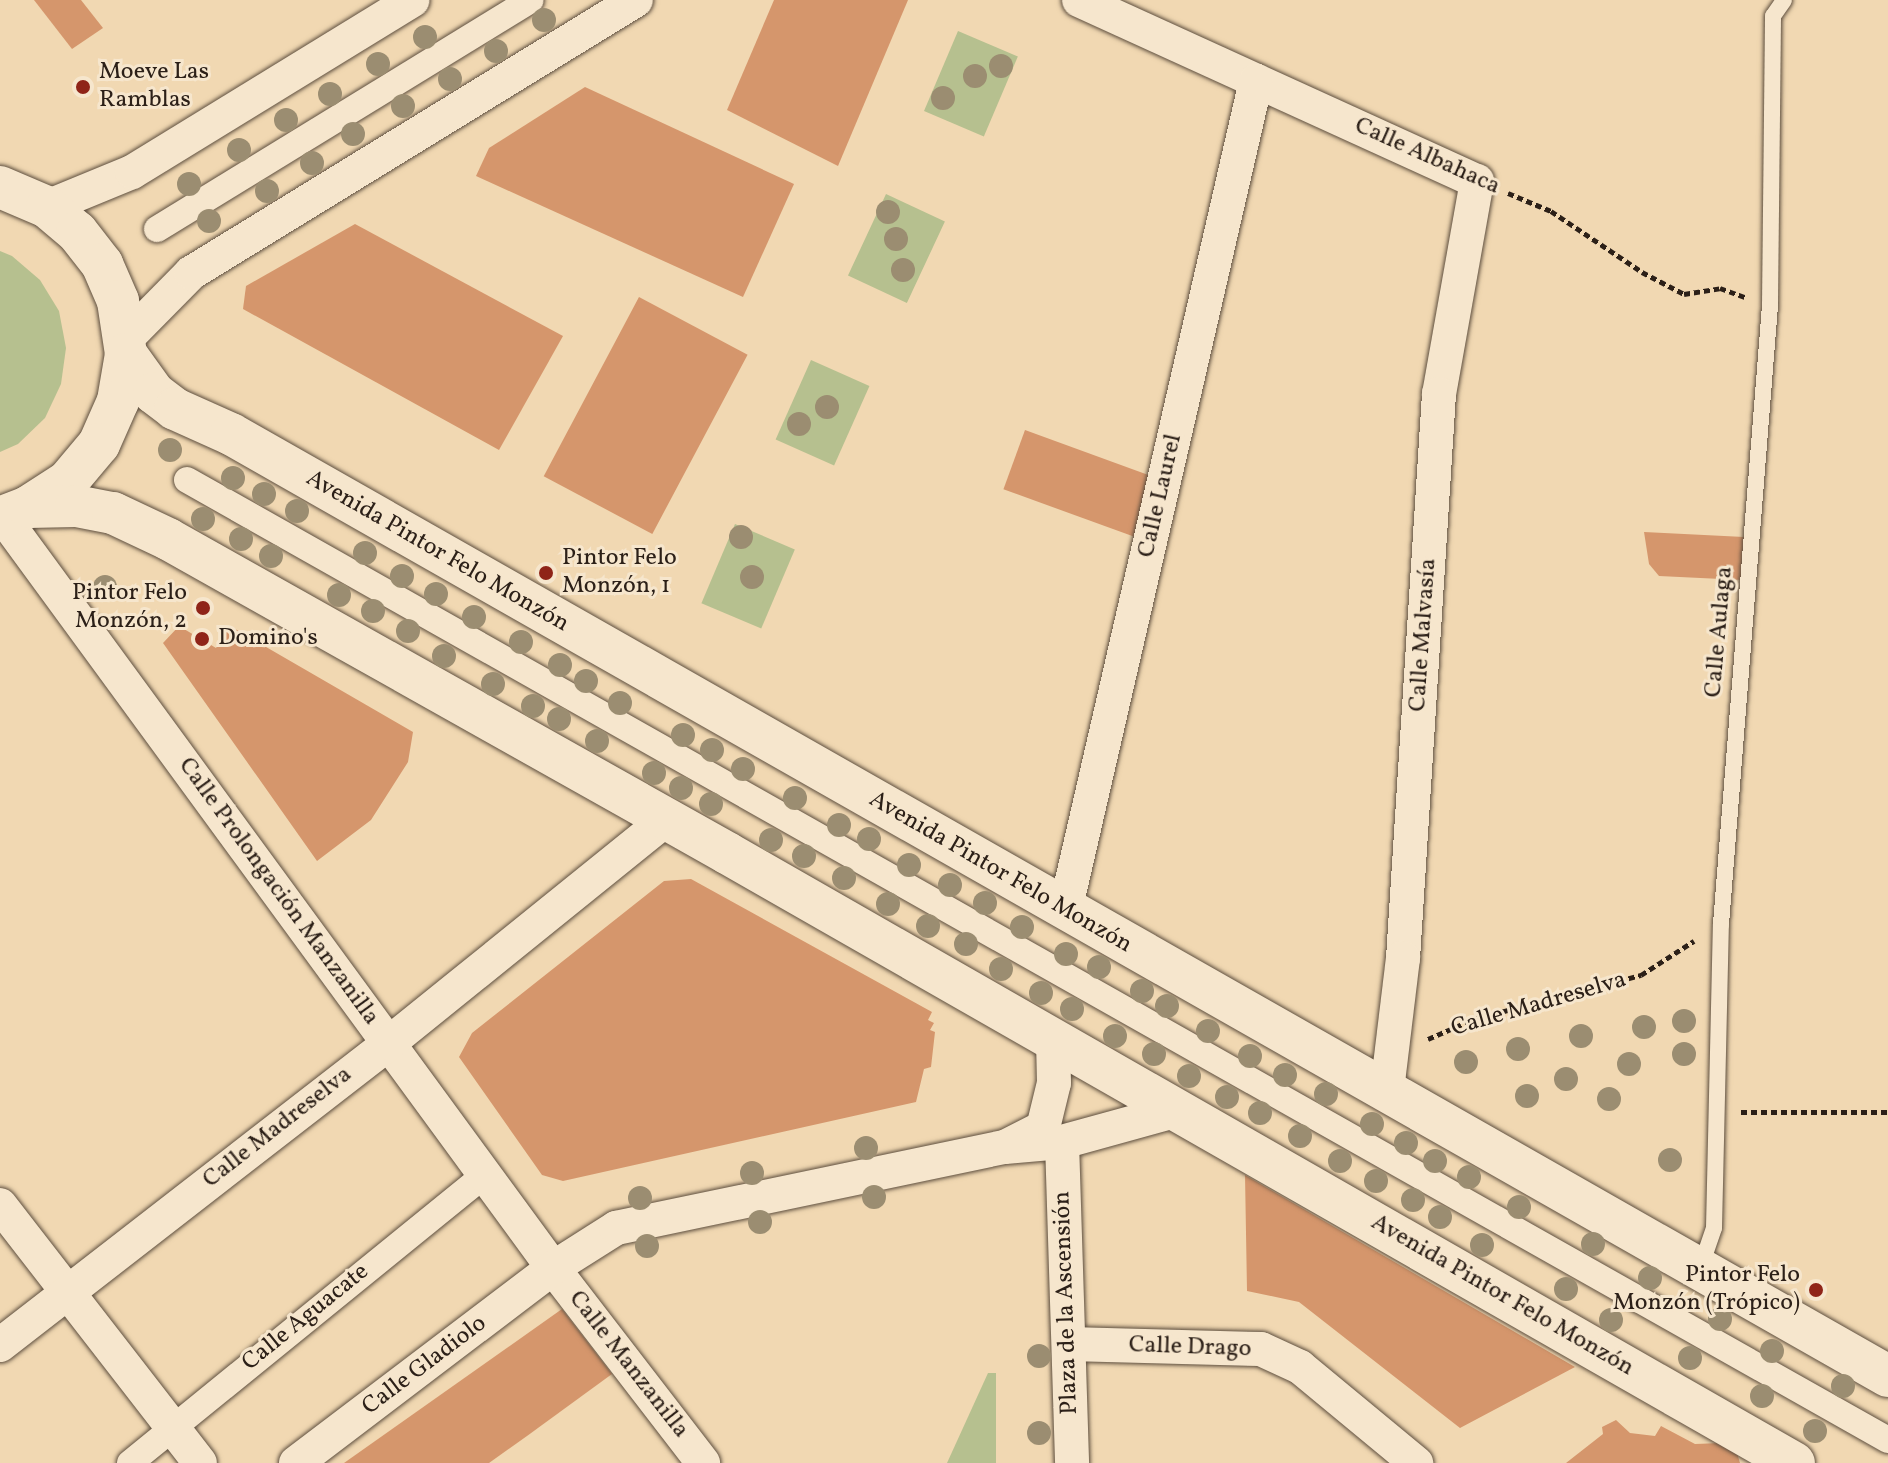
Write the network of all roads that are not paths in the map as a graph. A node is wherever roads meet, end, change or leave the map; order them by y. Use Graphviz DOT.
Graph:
graph roads {
  1 [pos="413,0"];
  2 [pos="530,0"];
  3 [pos="636,0"];
  4 [pos="1079,0"];
  5 [pos="1784,0"];
  6 [pos="1256,81"];
  7 [pos="1477,181"];
  8 [pos="0,187"];
  9 [pos="47,207"];
  10 [pos="157,229"];
  11 [pos="126,347"];
  12 [pos="187,480"];
  13 [pos="10,514"];
  14 [pos="667,819"];
  15 [pos="1065,911"];
  16 [pos="1053,1039"];
  17 [pos="389,1043"];
  18 [pos="1390,1073"];
  19 [pos="1178,1110"];
  20 [pos="1062,1142"];
  21 [pos="1005,1147"];
  22 [pos="485,1175"];
  23 [pos="0,1205"];
  24 [pos="553,1268"];
  25 [pos="1700,1269"];
  26 [pos="69,1291"];
  27 [pos="1069,1344"];
  28 [pos="0,1345"];
  29 [pos="1888,1376"];
  30 [pos="171,1427"];
  31 [pos="1888,1440"];
  32 [pos="688,1458"];
  33 [pos="1414,1462"];
  34 [pos="1791,1462"];
  35 [pos="130,1463"];
  36 [pos="200,1463"];
  37 [pos="296,1463"];
  38 [pos="1072,1463"];
  1 -- 9 [label="street"];
  2 -- 10 [label="street"];
  3 -- 11 [label="street"];
  4 -- 6 [label="street, Calle Albahaca"];
  5 -- 25 [label="lane, Calle Aulaga"];
  6 -- 7 [label="street, Calle Albahaca"];
  6 -- 15 [label="street, Calle Laurel"];
  7 -- 18 [label="street, Calle Malvasía"];
  8 -- 9 [label="street"];
  9 -- 11 [label="street"];
  11 -- 13 [label="street"];
  11 -- 15 [label="street, Avenida Pintor Felo Monzón"];
  12 -- 31 [label="street"];
  13 -- 14 [label="street, Avenida Pintor Felo Monzón"];
  13 -- 17 [label="street, Calle Prolongación Manzanilla"];
  14 -- 16 [label="street, Avenida Pintor Felo Monzón"];
  14 -- 17 [label="street, Calle Madreselva"];
  15 -- 18 [label="street, Avenida Pintor Felo Monzón"];
  16 -- 19 [label="street, Avenida Pintor Felo Monzón"];
  16 -- 21 [label="street"];
  17 -- 22 [label="street, Calle Prolongación Manzanilla"];
  17 -- 26 [label="street, Calle Madreselva"];
  18 -- 25 [label="street, Avenida Pintor Felo Monzón"];
  19 -- 20 [label="street"];
  19 -- 34 [label="street, Avenida Pintor Felo Monzón"];
  20 -- 21 [label="street"];
  20 -- 27 [label="street, Plaza de la Ascensión"];
  21 -- 24 [label="street"];
  22 -- 24 [label="street, Calle Prolongación Manzanilla"];
  22 -- 30 [label="street, Calle Aguacate"];
  23 -- 26 [label="street"];
  24 -- 32 [label="street, Calle Manzanilla"];
  24 -- 37 [label="street, Calle Gladiolo"];
  25 -- 29 [label="street, Avenida Pintor Felo Monzón"];
  26 -- 28 [label="street, Calle Madreselva"];
  26 -- 30 [label="street"];
  27 -- 33 [label="street, Calle Drago"];
  27 -- 38 [label="street, Plaza de la Ascensión"];
  30 -- 35 [label="street, Calle Aguacate"];
  30 -- 36 [label="street"];
}
